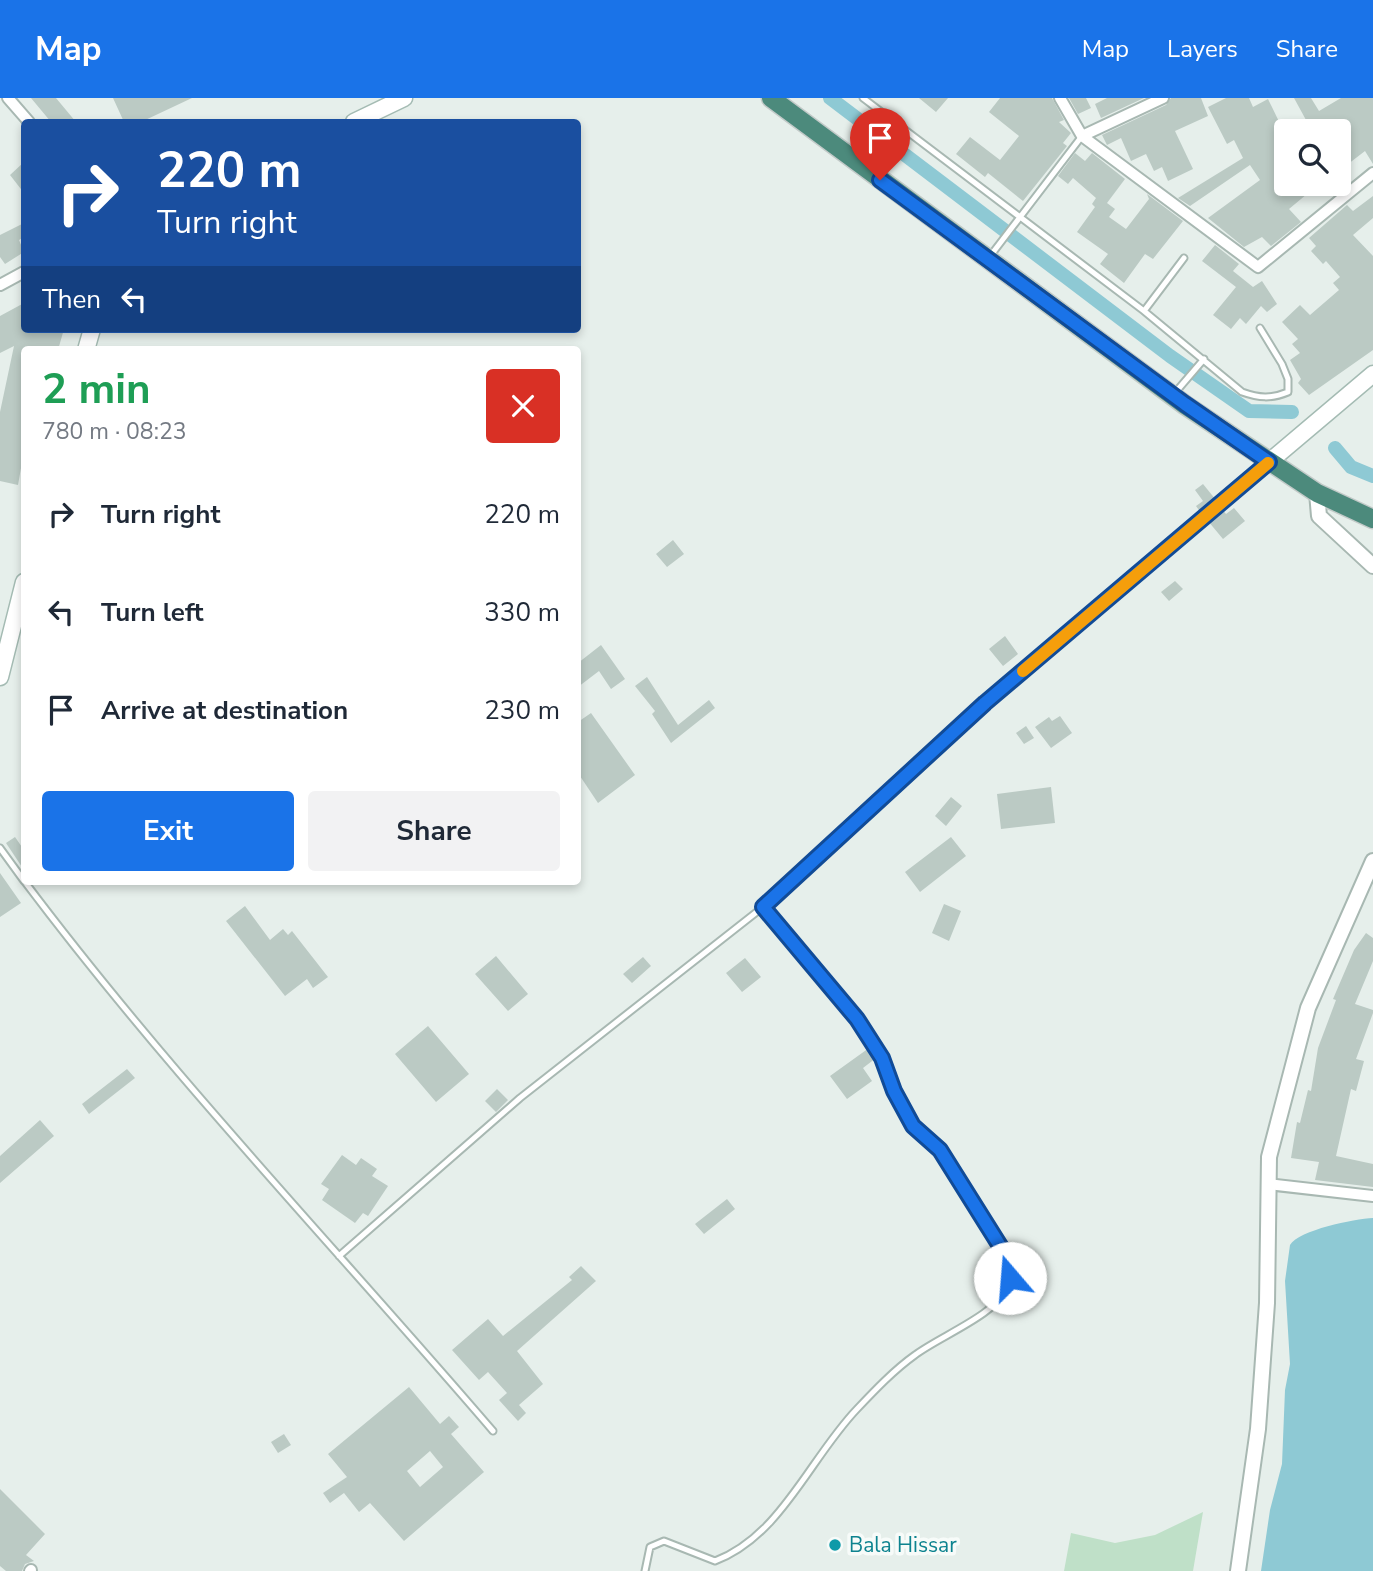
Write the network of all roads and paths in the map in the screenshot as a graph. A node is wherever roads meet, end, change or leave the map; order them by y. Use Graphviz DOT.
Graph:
graph roads {
  1 [pos="8,98"];
  2 [pos="404,98"];
  3 [pos="771,98"];
  4 [pos="863,98"];
  5 [pos="1060,98"];
  6 [pos="1163,98"];
  7 [pos="26,119"];
  8 [pos="360,119"];
  9 [pos="1082,135"];
  10 [pos="1373,173"];
  11 [pos="1019,220"];
  12 [pos="1184,258"];
  13 [pos="988,259"];
  14 [pos="21,274"];
  15 [pos="0,285"];
  16 [pos="1144,311"];
  17 [pos="1260,328"];
  18 [pos="1204,359"];
  19 [pos="1373,374"];
  20 [pos="1179,389"];
  21 [pos="1269,462"];
  22 [pos="1317,493"];
  23 [pos="1373,519"];
  24 [pos="1373,566"];
  25 [pos="21,594"];
  26 [pos="0,677"];
  27 [pos="0,848"];
  28 [pos="1373,861"];
  29 [pos="21,876"];
  30 [pos="28,885"];
  31 [pos="763,907"];
  32 [pos="1267,1184"];
  33 [pos="1373,1196"];
  34 [pos="339,1256"];
  35 [pos="493,1432"];
  36 [pos="645,1571"];
  37 [pos="1238,1571"];
  1 -- 7 [label="street"];
  2 -- 8 [label="main road"];
  3 -- 13 [label="highway"];
  4 -- 11 [label="lane"];
  5 -- 9 [label="street"];
  6 -- 9 [label="street"];
  9 -- 10 [label="street"];
  9 -- 11 [label="lane"];
  11 -- 13 [label="lane"];
  11 -- 16 [label="lane"];
  12 -- 16 [label="lane"];
  13 -- 20 [label="highway"];
  14 -- 15 [label="street"];
  16 -- 18 [label="lane"];
  17 -- 18 [label="lane"];
  18 -- 20 [label="lane"];
  19 -- 21 [label="main road"];
  20 -- 21 [label="highway"];
  21 -- 22 [label="highway"];
  21 -- 31 [label="lane"];
  22 -- 23 [label="highway"];
  22 -- 24 [label="street"];
  25 -- 26 [label="main road"];
  27 -- 29 [label="lane"];
  28 -- 32 [label="street"];
  30 -- 34 [label="lane"];
  31 -- 34 [label="lane"];
  31 -- 36 [label="lane"];
  32 -- 33 [label="street"];
  32 -- 37 [label="street"];
  34 -- 35 [label="lane"];
}
